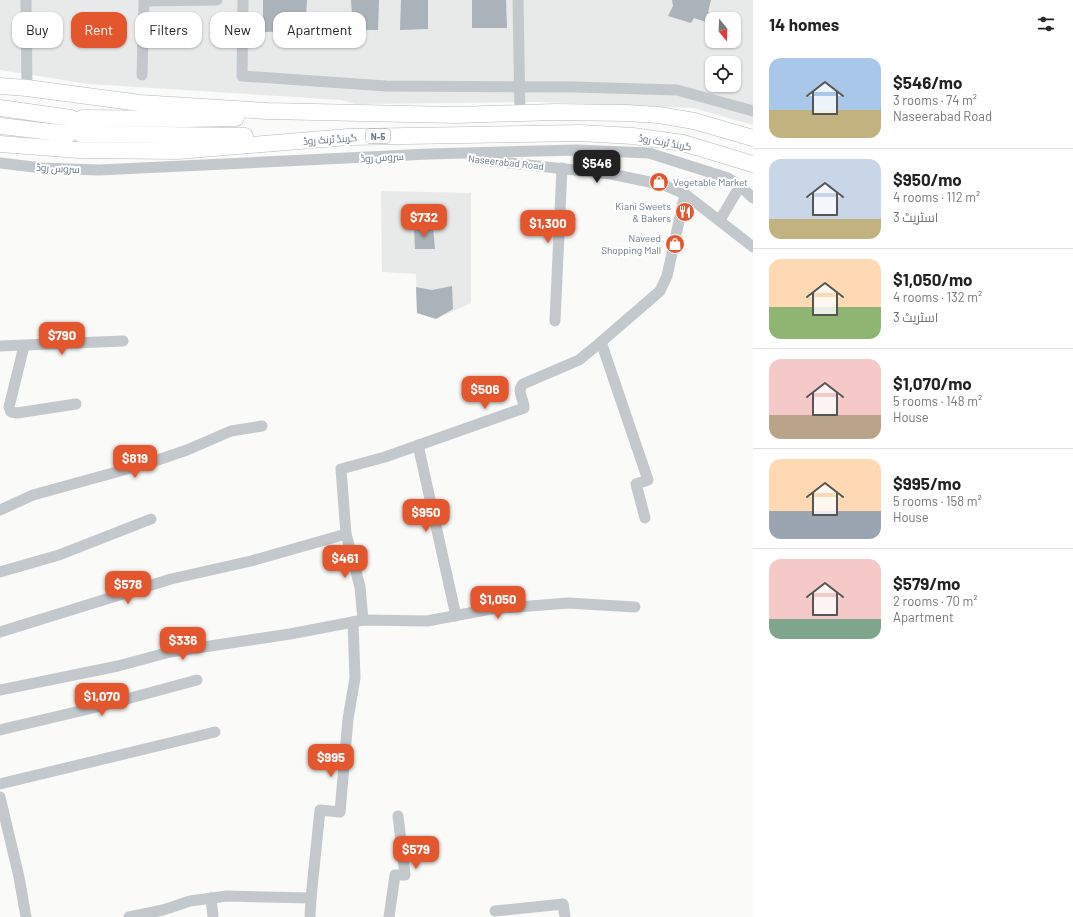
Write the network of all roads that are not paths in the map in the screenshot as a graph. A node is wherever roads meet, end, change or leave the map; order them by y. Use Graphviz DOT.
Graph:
graph roads {
  1 [pos="26,0"];
  2 [pos="217,0"];
  3 [pos="243,0"];
  4 [pos="518,0"];
  5 [pos="142,74"];
  6 [pos="0,86"];
  7 [pos="519,87"];
  8 [pos="27,88"];
  9 [pos="0,108"];
  10 [pos="267,111"];
  11 [pos="753,111"];
  12 [pos="520,113"];
  13 [pos="0,126"];
  14 [pos="348,137"];
  15 [pos="753,138"];
  16 [pos="0,144"];
  17 [pos="430,154"];
  18 [pos="0,164"];
  19 [pos="753,164"];
  20 [pos="562,168"];
  21 [pos="740,186"];
  22 [pos="685,194"];
  23 [pos="753,198"];
  24 [pos="720,220"];
  25 [pos="753,247"];
  26 [pos="556,322"];
  27 [pos="123,341"];
  28 [pos="601,342"];
  29 [pos="0,346"];
  30 [pos="24,346"];
  31 [pos="76,404"];
  32 [pos="262,426"];
  33 [pos="418,445"];
  34 [pos="0,510"];
  35 [pos="645,518"];
  36 [pos="151,519"];
  37 [pos="346,534"];
  38 [pos="0,572"];
  39 [pos="635,607"];
  40 [pos="456,616"];
  41 [pos="358,621"];
  42 [pos="0,632"];
  43 [pos="197,680"];
  44 [pos="0,690"];
  45 [pos="0,730"];
  46 [pos="215,732"];
  47 [pos="0,784"];
  48 [pos="0,797"];
  49 [pos="398,816"];
  50 [pos="211,898"];
  51 [pos="311,898"];
  52 [pos="494,911"];
  53 [pos="26,917"];
  54 [pos="128,917"];
  55 [pos="213,917"];
  56 [pos="310,917"];
  57 [pos="389,917"];
  58 [pos="565,917"];
  1 -- 8 [label="street"];
  2 -- 5 [label="street"];
  3 -- 7 [label="street"];
  4 -- 7 [label="street"];
  6 -- 8 [label="highway"];
  7 -- 11 [label="street"];
  7 -- 12 [label="street"];
  8 -- 10 [label="highway"];
  9 -- 13 [label="highway"];
  10 -- 12 [label="highway"];
  10 -- 14 [label="highway"];
  12 -- 15 [label="highway"];
  14 -- 16 [label="highway, گرینڈ ٹرنک روڈ / N-5"];
  14 -- 19 [label="highway, گرینڈ ٹرنک روڈ / N-5"];
  17 -- 18 [label="street, سروس روڈ"];
  17 -- 20 [label="street, Naseerabad Road"];
  17 -- 21 [label="street, سروس روڈ"];
  20 -- 22 [label="street, Naseerabad Road"];
  20 -- 26 [label="street"];
  21 -- 23 [label="street, سروس روڈ"];
  21 -- 24 [label="street"];
  22 -- 24 [label="street, Naseerabad Road"];
  22 -- 28 [label="street"];
  24 -- 25 [label="street, Naseerabad Road"];
  27 -- 30 [label="street"];
  28 -- 33 [label="street"];
  28 -- 35 [label="street"];
  29 -- 30 [label="street"];
  30 -- 31 [label="street"];
  32 -- 34 [label="street"];
  33 -- 37 [label="street"];
  33 -- 40 [label="street"];
  36 -- 38 [label="street"];
  37 -- 41 [label="street"];
  37 -- 42 [label="street"];
  39 -- 40 [label="street"];
  40 -- 41 [label="street"];
  41 -- 44 [label="street"];
  41 -- 51 [label="street"];
  43 -- 45 [label="street"];
  46 -- 47 [label="street"];
  48 -- 53 [label="street"];
  49 -- 57 [label="street"];
  50 -- 51 [label="street"];
  50 -- 54 [label="street"];
  50 -- 55 [label="street"];
  51 -- 56 [label="street"];
  52 -- 58 [label="street"];
}
